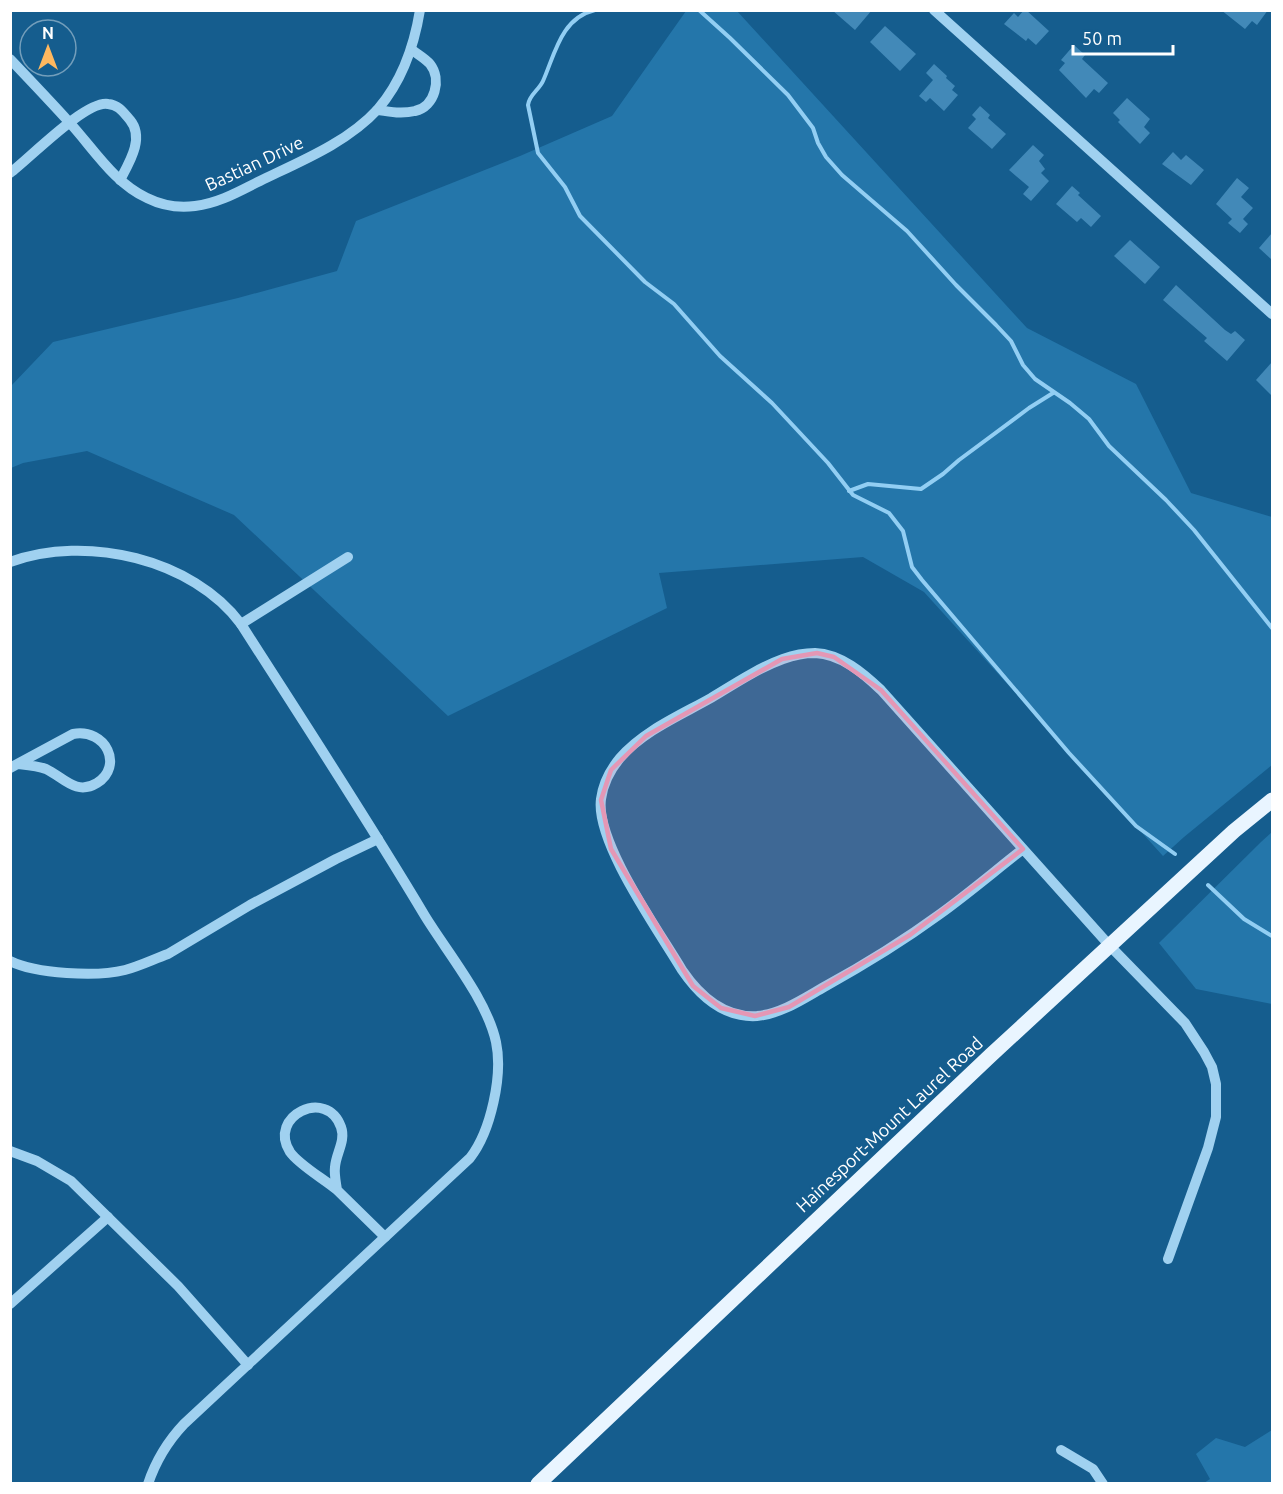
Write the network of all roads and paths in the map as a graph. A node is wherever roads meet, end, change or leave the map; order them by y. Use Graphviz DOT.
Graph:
graph roads {
  1 [pos="420,10"];
  2 [pos="934,10"];
  3 [pos="411,49"];
  4 [pos="10,59"];
  5 [pos="377,110"];
  6 [pos="69,122"];
  7 [pos="10,173"];
  8 [pos="120,180"];
  9 [pos="1272,314"];
  10 [pos="348,557"];
  11 [pos="10,562"];
  12 [pos="241,624"];
  13 [pos="14,766"];
  14 [pos="1272,800"];
  15 [pos="378,839"];
  16 [pos="1023,849"];
  17 [pos="1110,946"];
  18 [pos="10,961"];
  19 [pos="10,1151"];
  20 [pos="337,1190"];
  21 [pos="108,1217"];
  22 [pos="385,1237"];
  23 [pos="1168,1259"];
  24 [pos="10,1304"];
  25 [pos="248,1365"];
  26 [pos="1061,1450"];
  27 [pos="148,1484"];
  28 [pos="538,1484"];
  29 [pos="1103,1484"];
  1 -- 3 [label="street, Bastian Drive"];
  2 -- 9 [label="street"];
  3 -- 5 [label="street, Bastian Drive"];
  3 -- 5 [label="street"];
  4 -- 6 [label="street, Bastian Drive"];
  5 -- 8 [label="street, Bastian Drive"];
  6 -- 7 [label="street"];
  6 -- 8 [label="street, Bastian Drive"];
  6 -- 8 [label="street"];
  10 -- 12 [label="street"];
  11 -- 12 [label="street"];
  12 -- 15 [label="street"];
  13 -- 13 [label="street"];
  14 -- 17 [label="main road, Hainesport-Mount Laurel Road"];
  15 -- 18 [label="street"];
  15 -- 22 [label="street"];
  16 -- 16 [label="street"];
  16 -- 17 [label="street"];
  17 -- 23 [label="street"];
  17 -- 28 [label="main road, Hainesport-Mount Laurel Road"];
  19 -- 21 [label="street"];
  20 -- 20 [label="street"];
  20 -- 22 [label="street"];
  21 -- 24 [label="street"];
  21 -- 25 [label="street"];
  22 -- 25 [label="street"];
  25 -- 27 [label="street"];
  26 -- 29 [label="street"];
}
